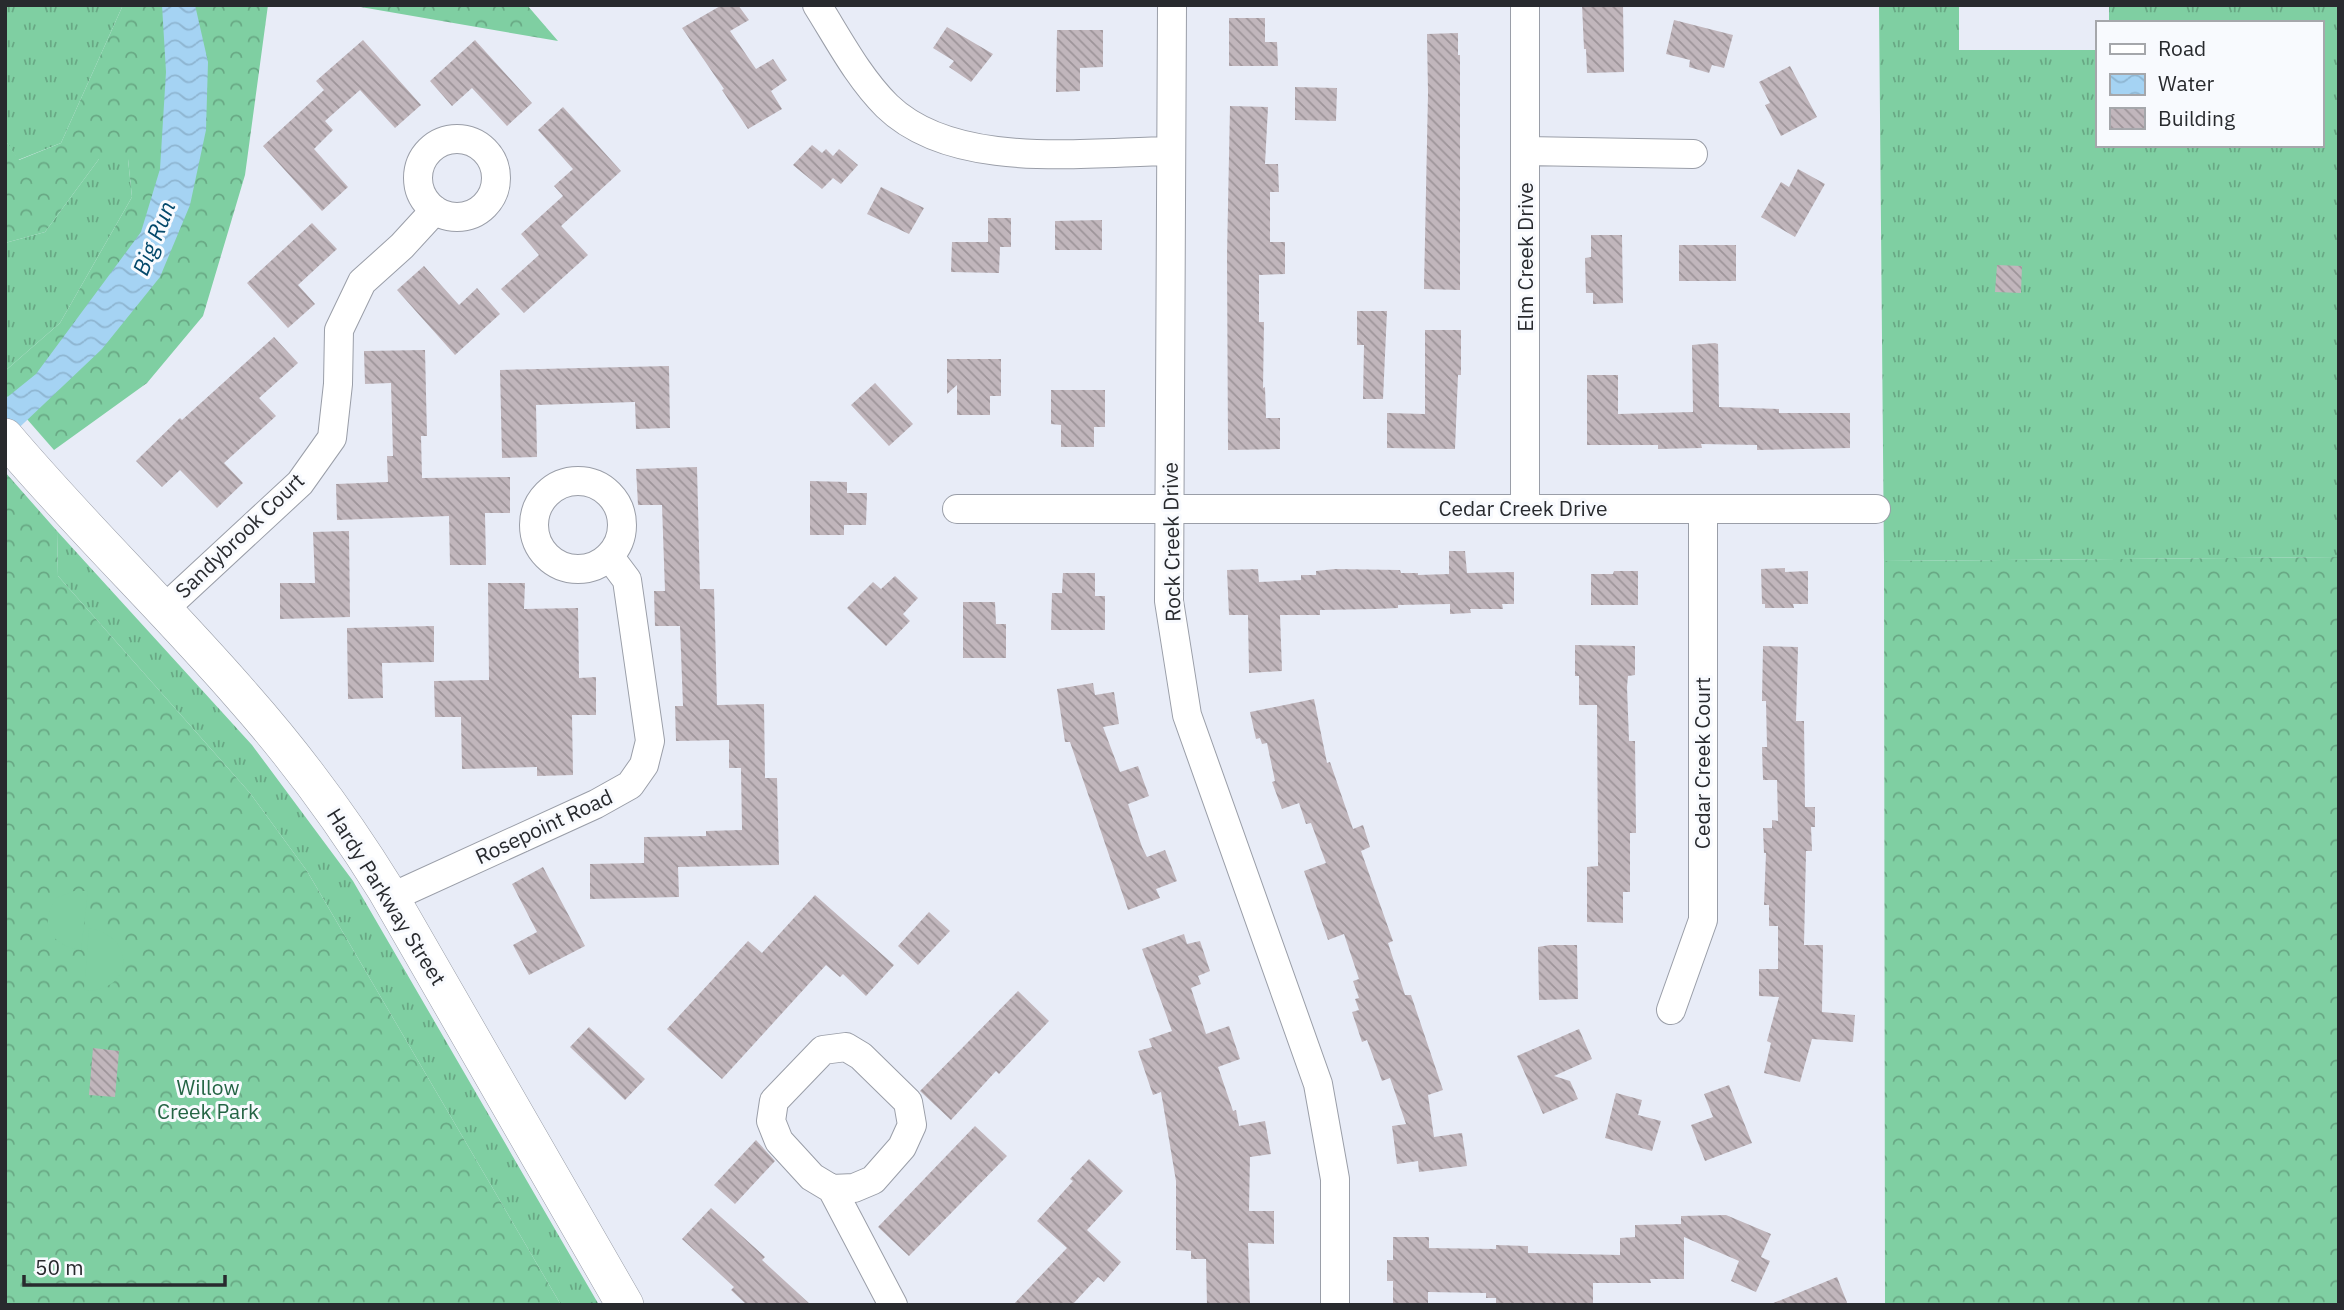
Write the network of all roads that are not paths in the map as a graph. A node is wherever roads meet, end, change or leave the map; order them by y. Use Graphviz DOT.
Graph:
graph roads {
  1 [pos="817,5"];
  2 [pos="1172,5"];
  3 [pos="1525,5"];
  4 [pos="1170,151"];
  5 [pos="1526,151"];
  6 [pos="1693,154"];
  7 [pos="435,210"];
  8 [pos="5,437"];
  9 [pos="1170,508"];
  10 [pos="957,509"];
  11 [pos="1525,509"];
  12 [pos="1876,509"];
  13 [pos="1703,510"];
  14 [pos="609,556"];
  15 [pos="164,609"];
  16 [pos="390,898"];
  17 [pos="1671,1010"];
  18 [pos="832,1189"];
  19 [pos="625,1305"];
  20 [pos="893,1305"];
  21 [pos="1335,1305"];
  1 -- 4 [label="street"];
  2 -- 4 [label="street, Rock Creek Drive"];
  3 -- 5 [label="street, Elm Creek Drive"];
  4 -- 9 [label="street, Rock Creek Drive"];
  5 -- 6 [label="street"];
  5 -- 11 [label="street, Elm Creek Drive"];
  7 -- 15 [label="street, Sandybrook Court"];
  8 -- 15 [label="main road, Hardy Parkway Street"];
  9 -- 10 [label="street, Cedar Creek Drive"];
  9 -- 11 [label="street, Cedar Creek Drive"];
  9 -- 21 [label="street, Rock Creek Drive"];
  11 -- 13 [label="street, Cedar Creek Drive"];
  12 -- 13 [label="street, Cedar Creek Drive"];
  13 -- 17 [label="street, Cedar Creek Court"];
  14 -- 16 [label="street, Rosepoint Road"];
  15 -- 16 [label="main road, Hardy Parkway Street"];
  16 -- 19 [label="main road, Hardy Parkway Street"];
  18 -- 18 [label="street"];
  18 -- 20 [label="street"];
}
